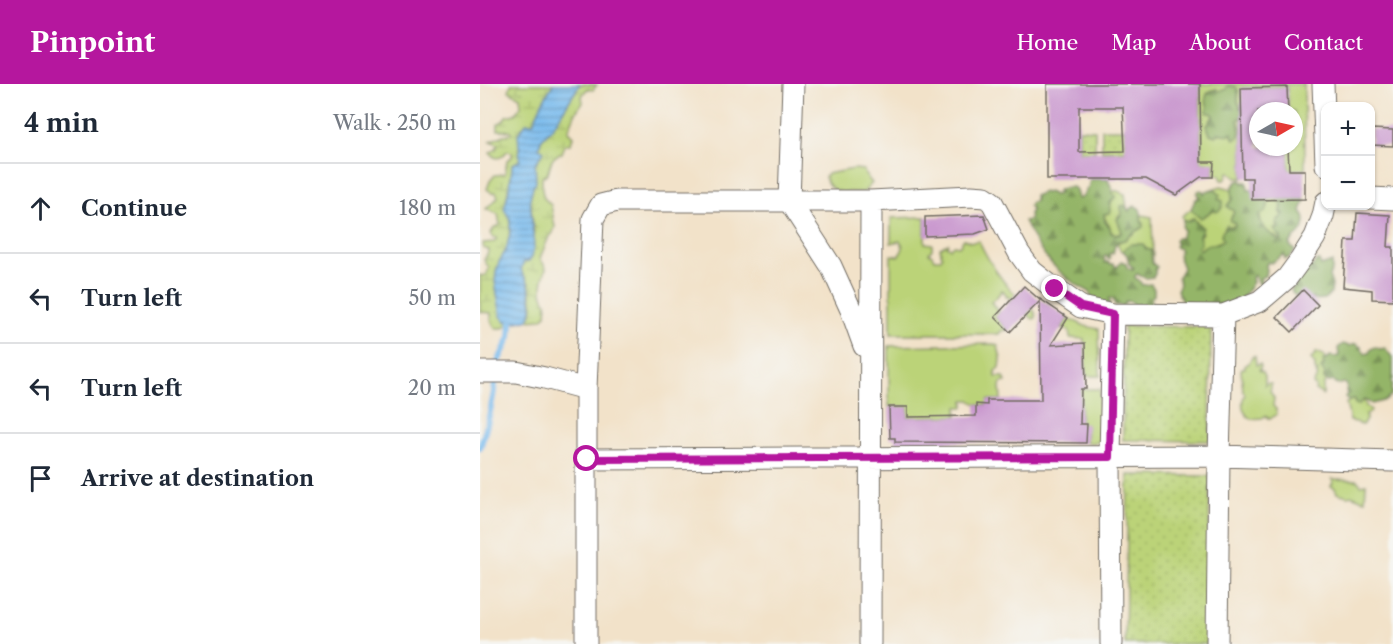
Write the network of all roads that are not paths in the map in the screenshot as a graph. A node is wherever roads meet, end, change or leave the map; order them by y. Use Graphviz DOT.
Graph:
graph roads {
  1 [pos="793,84"];
  2 [pos="1323,84"];
  3 [pos="1326,156"];
  4 [pos="1375,198"];
  5 [pos="1393,199"];
  6 [pos="789,201"];
  7 [pos="871,201"];
  8 [pos="1324,210"];
  9 [pos="1113,314"];
  10 [pos="1224,315"];
  11 [pos="870,368"];
  12 [pos="480,372"];
  13 [pos="586,389"];
  14 [pos="1219,456"];
  15 [pos="1110,457"];
  16 [pos="870,458"];
  17 [pos="587,459"];
  18 [pos="1393,461"];
  19 [pos="586,644"];
  20 [pos="870,644"];
  21 [pos="1111,644"];
  22 [pos="1217,644"];
  1 -- 6 [label="street"];
  2 -- 3 [label="street"];
  4 -- 5 [label="street"];
  6 -- 7 [label="street"];
  6 -- 11 [label="street"];
  6 -- 13 [label="street"];
  7 -- 9 [label="street"];
  7 -- 11 [label="street"];
  8 -- 10 [label="street"];
  9 -- 10 [label="street"];
  9 -- 15 [label="street"];
  10 -- 14 [label="street"];
  11 -- 16 [label="street"];
  12 -- 13 [label="street"];
  13 -- 17 [label="street"];
  14 -- 15 [label="street"];
  14 -- 18 [label="street"];
  14 -- 22 [label="street"];
  15 -- 16 [label="street"];
  15 -- 21 [label="street"];
  16 -- 17 [label="street"];
  16 -- 20 [label="street"];
  17 -- 19 [label="street"];
}
